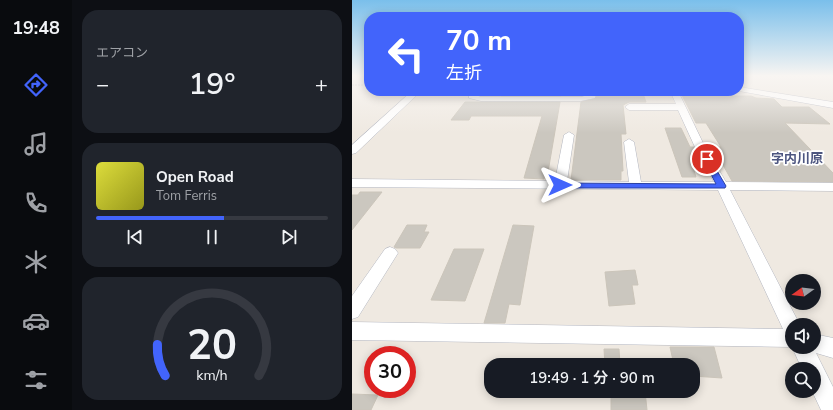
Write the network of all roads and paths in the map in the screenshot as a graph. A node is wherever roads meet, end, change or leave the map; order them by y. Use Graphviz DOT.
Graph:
graph roads {
  1 [pos="775,95"];
  2 [pos="821,95"];
  3 [pos="412,96"];
  4 [pos="473,96"];
  5 [pos="592,96"];
  6 [pos="676,96"];
  7 [pos="833,97"];
  8 [pos="833,105"];
  9 [pos="629,107"];
  10 [pos="681,107"];
  11 [pos="569,135"];
  12 [pos="630,142"];
  13 [pos="352,151"];
  14 [pos="352,183"];
  15 [pos="560,185"];
  16 [pos="636,186"];
  17 [pos="722,186"];
  18 [pos="833,187"];
  19 [pos="390,254"];
  20 [pos="352,311"];
  21 [pos="788,318"];
  22 [pos="352,331"];
  23 [pos="785,338"];
  24 [pos="821,345"];
  25 [pos="833,348"];
  26 [pos="821,386"];
  27 [pos="833,410"];
  1 -- 8 [label="street"];
  2 -- 7 [label="street"];
  3 -- 13 [label="street"];
  4 -- 5 [label="street"];
  6 -- 10 [label="street"];
  9 -- 10 [label="street"];
  10 -- 17 [label="street"];
  11 -- 15 [label="street"];
  12 -- 16 [label="street"];
  14 -- 15 [label="street"];
  15 -- 16 [label="street"];
  16 -- 17 [label="street"];
  17 -- 18 [label="street"];
  17 -- 21 [label="street"];
  19 -- 20 [label="street"];
  22 -- 23 [label="street"];
  24 -- 25 [label="street"];
  26 -- 27 [label="street"];
}
